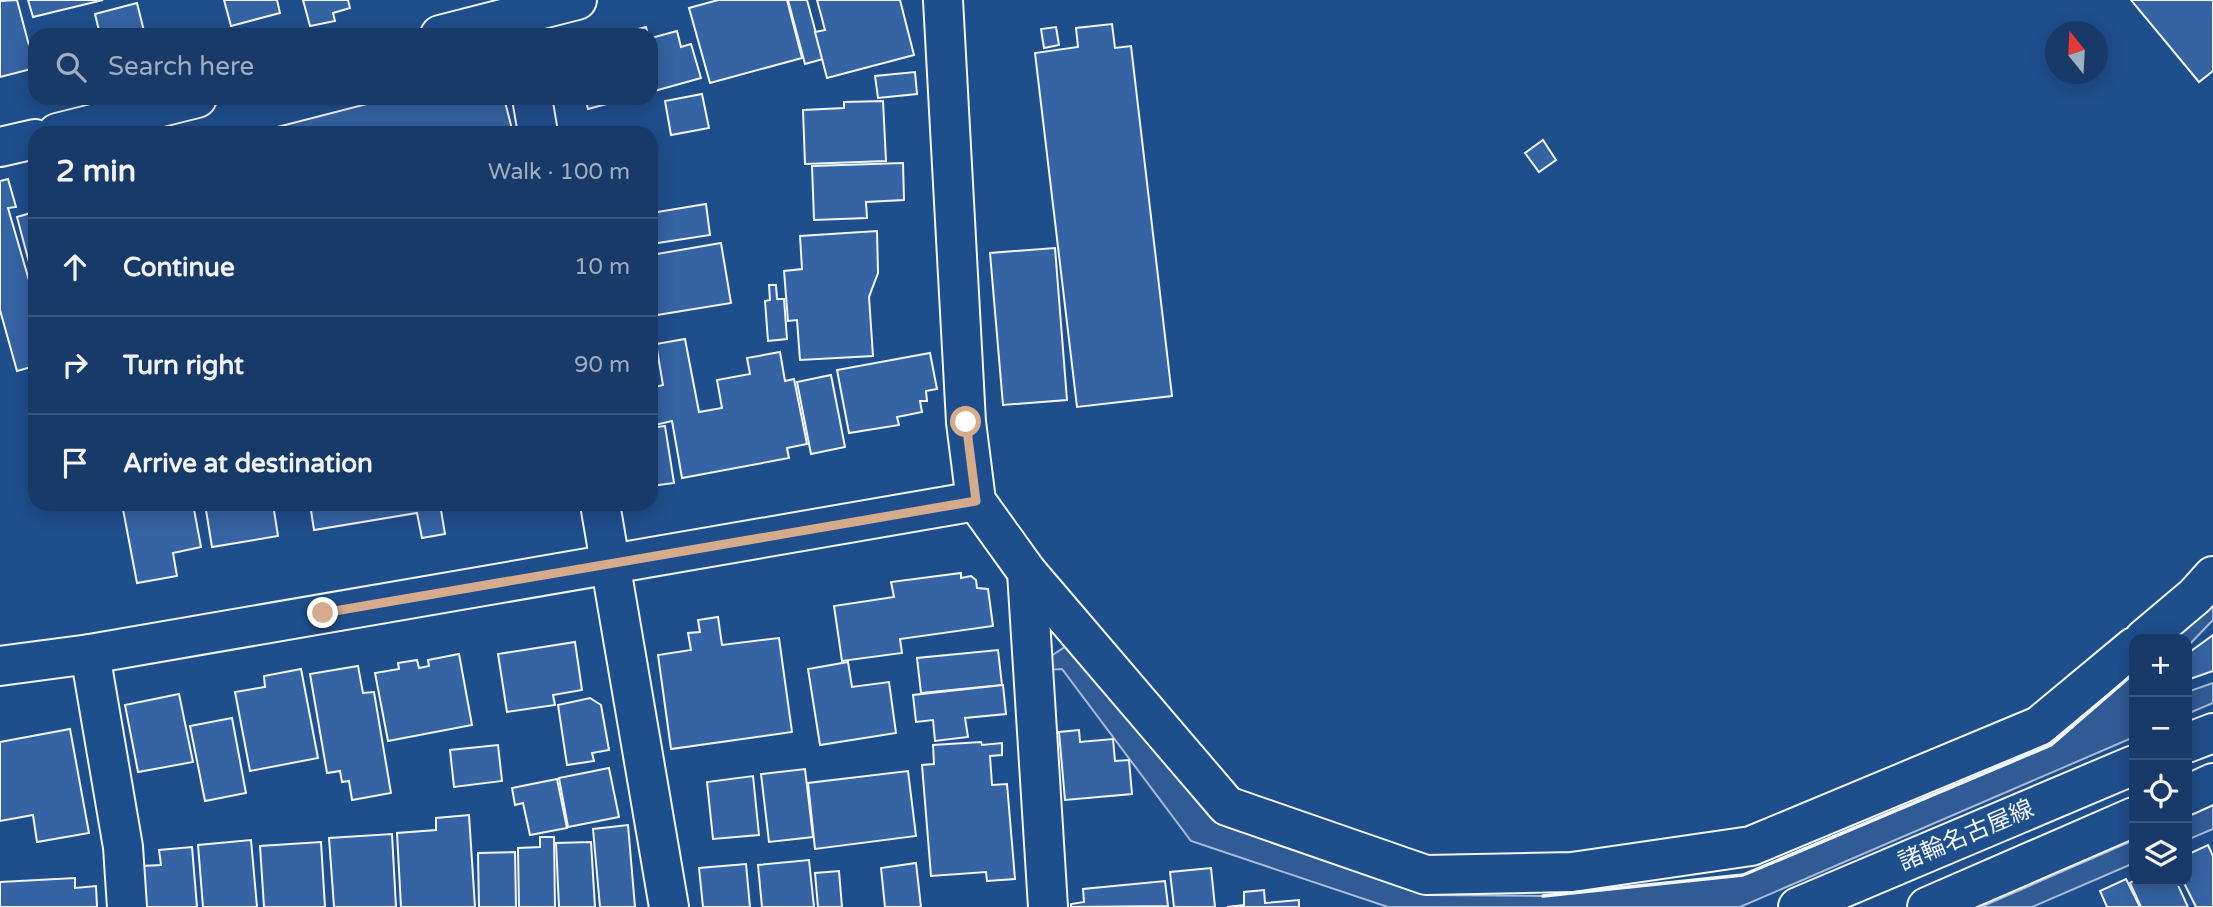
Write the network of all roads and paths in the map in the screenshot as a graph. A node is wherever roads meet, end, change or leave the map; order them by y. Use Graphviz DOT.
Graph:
graph roads {
  1 [pos="577,0"];
  2 [pos="943,0"];
  3 [pos="519,17"];
  4 [pos="471,28"];
  5 [pos="169,105"];
  6 [pos="534,105"];
  7 [pos="85,126"];
  8 [pos="537,126"];
  9 [pos="28,141"];
  10 [pos="0,147"];
  11 [pos="976,501"];
  12 [pos="601,511"];
  13 [pos="611,565"];
  14 [pos="1027,572"];
  15 [pos="2213,576"];
  16 [pos="2150,634"];
  17 [pos="2129,651"];
  18 [pos="90,654"];
  19 [pos="0,666"];
  20 [pos="2213,733"];
  21 [pos="2192,741"];
  22 [pos="2129,767"];
  23 [pos="2213,783"];
  24 [pos="2192,792"];
  25 [pos="2129,819"];
  26 [pos="128,907"];
  27 [pos="669,907"];
  28 [pos="1048,907"];
  29 [pos="1798,907"];
  30 [pos="1927,907"];
  1 -- 3 [label="street"];
  2 -- 11 [label="street"];
  3 -- 4 [label="street"];
  5 -- 7 [label="street"];
  6 -- 8 [label="street"];
  9 -- 10 [label="street"];
  11 -- 13 [label="street"];
  11 -- 14 [label="street"];
  12 -- 13 [label="street"];
  13 -- 18 [label="street"];
  13 -- 27 [label="street"];
  14 -- 17 [label="street"];
  14 -- 28 [label="street"];
  15 -- 16 [label="street"];
  18 -- 19 [label="street"];
  18 -- 26 [label="street"];
  20 -- 21 [label="street"];
  22 -- 29 [label="street, 諸輪名古屋線"];
  23 -- 24 [label="street"];
  25 -- 30 [label="street, 諸輪名古屋線"];
}
